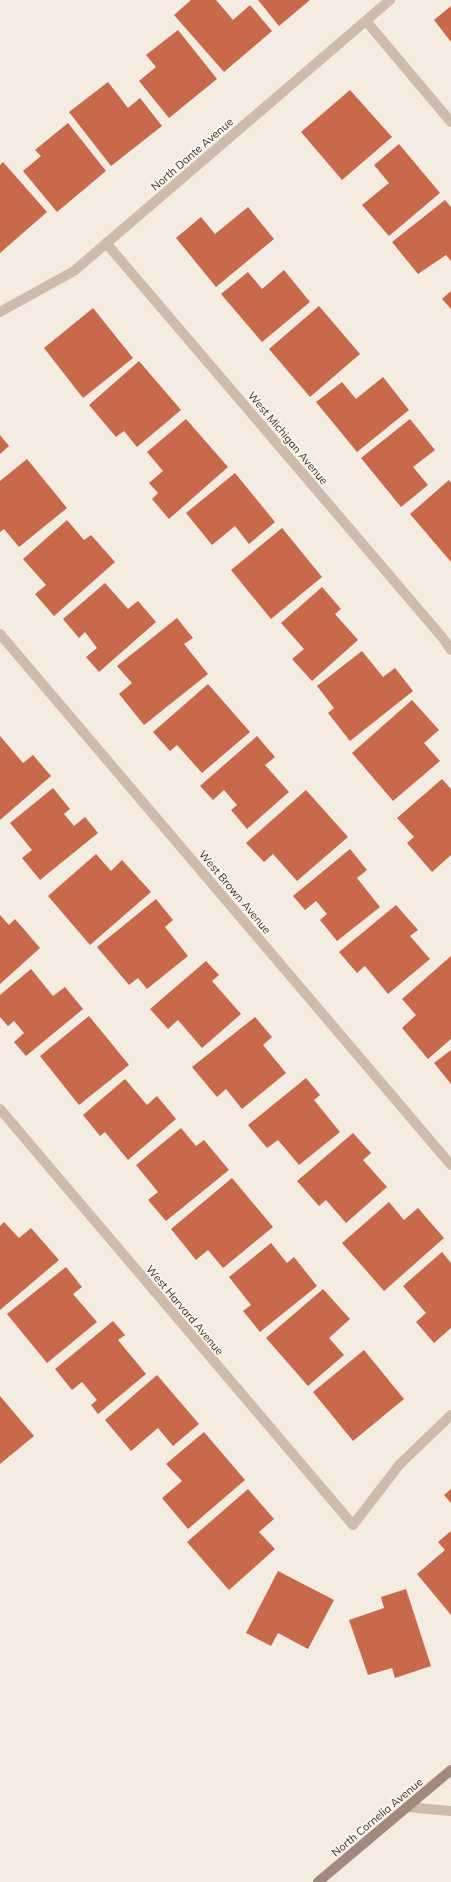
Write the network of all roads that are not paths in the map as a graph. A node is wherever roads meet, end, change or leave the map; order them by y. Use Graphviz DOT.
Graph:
graph roads {
  1 [pos="390,0"];
  2 [pos="366,21"];
  3 [pos="451,122"];
  4 [pos="106,243"];
  5 [pos="0,312"];
  6 [pos="0,634"];
  7 [pos="451,650"];
  8 [pos="0,1110"];
  9 [pos="451,1165"];
  10 [pos="451,1415"];
  11 [pos="451,1770"];
  12 [pos="407,1807"];
  13 [pos="451,1811"];
  14 [pos="318,1882"];
  1 -- 2 [label="street, North Dante Avenue"];
  2 -- 3 [label="street"];
  2 -- 4 [label="street, North Dante Avenue"];
  4 -- 5 [label="street, North Dante Avenue"];
  4 -- 7 [label="street, West Michigan Avenue"];
  6 -- 9 [label="street, West Brown Avenue"];
  8 -- 10 [label="street, West Harvard Avenue"];
  11 -- 12 [label="street, North Cornelia Avenue"];
  12 -- 13 [label="street"];
  12 -- 14 [label="street, North Cornelia Avenue"];
}
